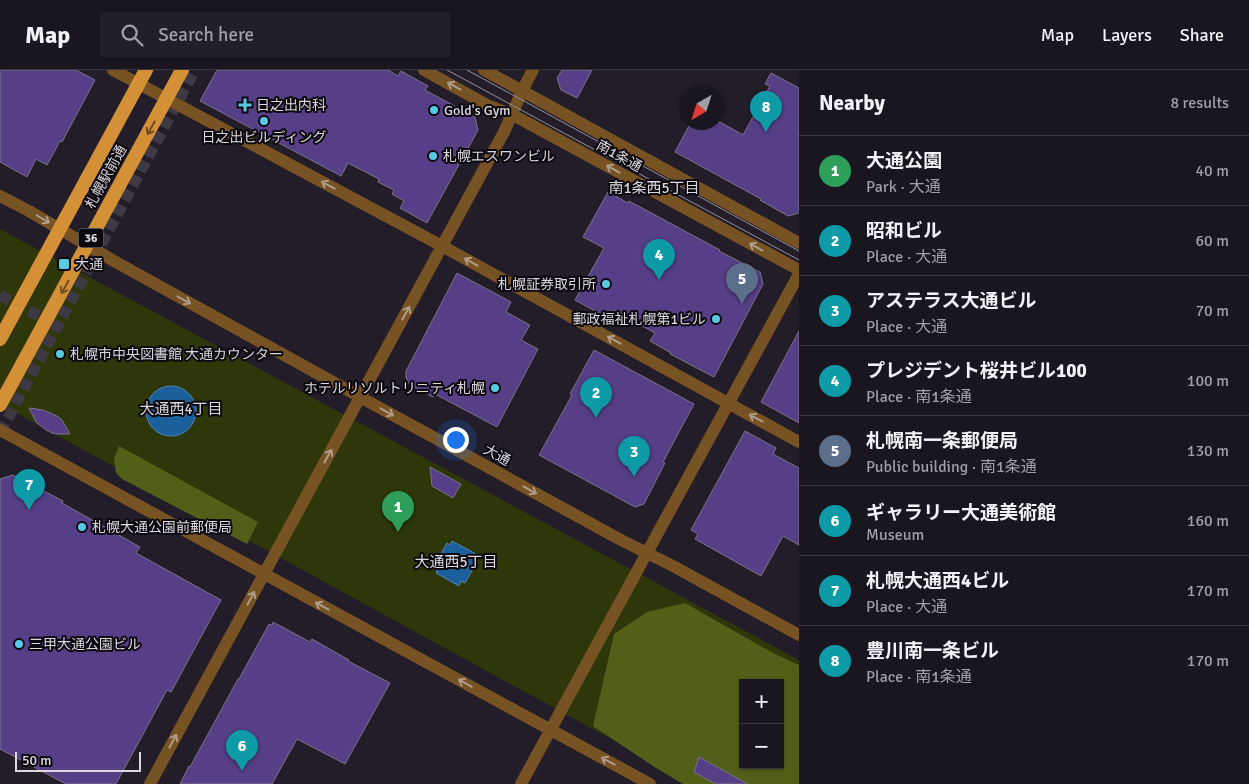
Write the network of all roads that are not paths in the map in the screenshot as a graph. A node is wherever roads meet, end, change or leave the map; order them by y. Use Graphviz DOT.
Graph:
graph roads {
  1 [pos="113,70"];
  2 [pos="146,70"];
  3 [pos="182,70"];
  4 [pos="424,70"];
  5 [pos="484,70"];
  6 [pos="533,70"];
  7 [pos="138,84"];
  8 [pos="522,91"];
  9 [pos="167,99"];
  10 [pos="513,114"];
  11 [pos="0,196"];
  12 [pos="59,229"];
  13 [pos="799,243"];
  14 [pos="87,245"];
  15 [pos="442,246"];
  16 [pos="799,272"];
  17 [pos="0,339"];
  18 [pos="360,397"];
  19 [pos="728,404"];
  20 [pos="0,405"];
  21 [pos="0,430"];
  22 [pos="799,442"];
  23 [pos="647,553"];
  24 [pos="264,574"];
  25 [pos="799,635"];
  26 [pos="551,730"];
  27 [pos="150,784"];
  28 [pos="521,784"];
  29 [pos="650,784"];
  1 -- 7 [label="street"];
  2 -- 7 [label="highway, 札幌駅前通 / 36"];
  3 -- 9 [label="highway, 札幌駅前通 / 36"];
  10 -- 4 [label="street, 南1条通, one-way"];
  5 -- 8 [label="street, 南1条通"];
  6 -- 8 [label="street"];
  7 -- 9 [label="street"];
  7 -- 12 [label="highway, 札幌駅前通 / 36"];
  8 -- 10 [label="street"];
  8 -- 13 [label="street, 南1条通"];
  9 -- 14 [label="highway, 札幌駅前通 / 36, one-way"];
  15 -- 9 [label="street, one-way"];
  10 -- 15 [label="street"];
  16 -- 10 [label="street, 南1条通, one-way"];
  11 -- 12 [label="street, 大通, one-way"];
  12 -- 14 [label="street, 大通"];
  12 -- 17 [label="highway, 札幌駅前通 / 36"];
  14 -- 18 [label="street, 大通, one-way"];
  14 -- 20 [label="highway, 札幌駅前通 / 36, one-way"];
  18 -- 15 [label="street, one-way"];
  19 -- 15 [label="street, one-way"];
  16 -- 19 [label="street"];
  18 -- 23 [label="street, 大通, one-way"];
  24 -- 18 [label="street, one-way"];
  22 -- 19 [label="street, one-way"];
  19 -- 23 [label="street"];
  21 -- 24 [label="street"];
  23 -- 25 [label="street, 大通"];
  23 -- 26 [label="street"];
  26 -- 24 [label="street, one-way"];
  27 -- 24 [label="street, one-way"];
  26 -- 28 [label="street"];
  29 -- 26 [label="street, one-way"];
}
